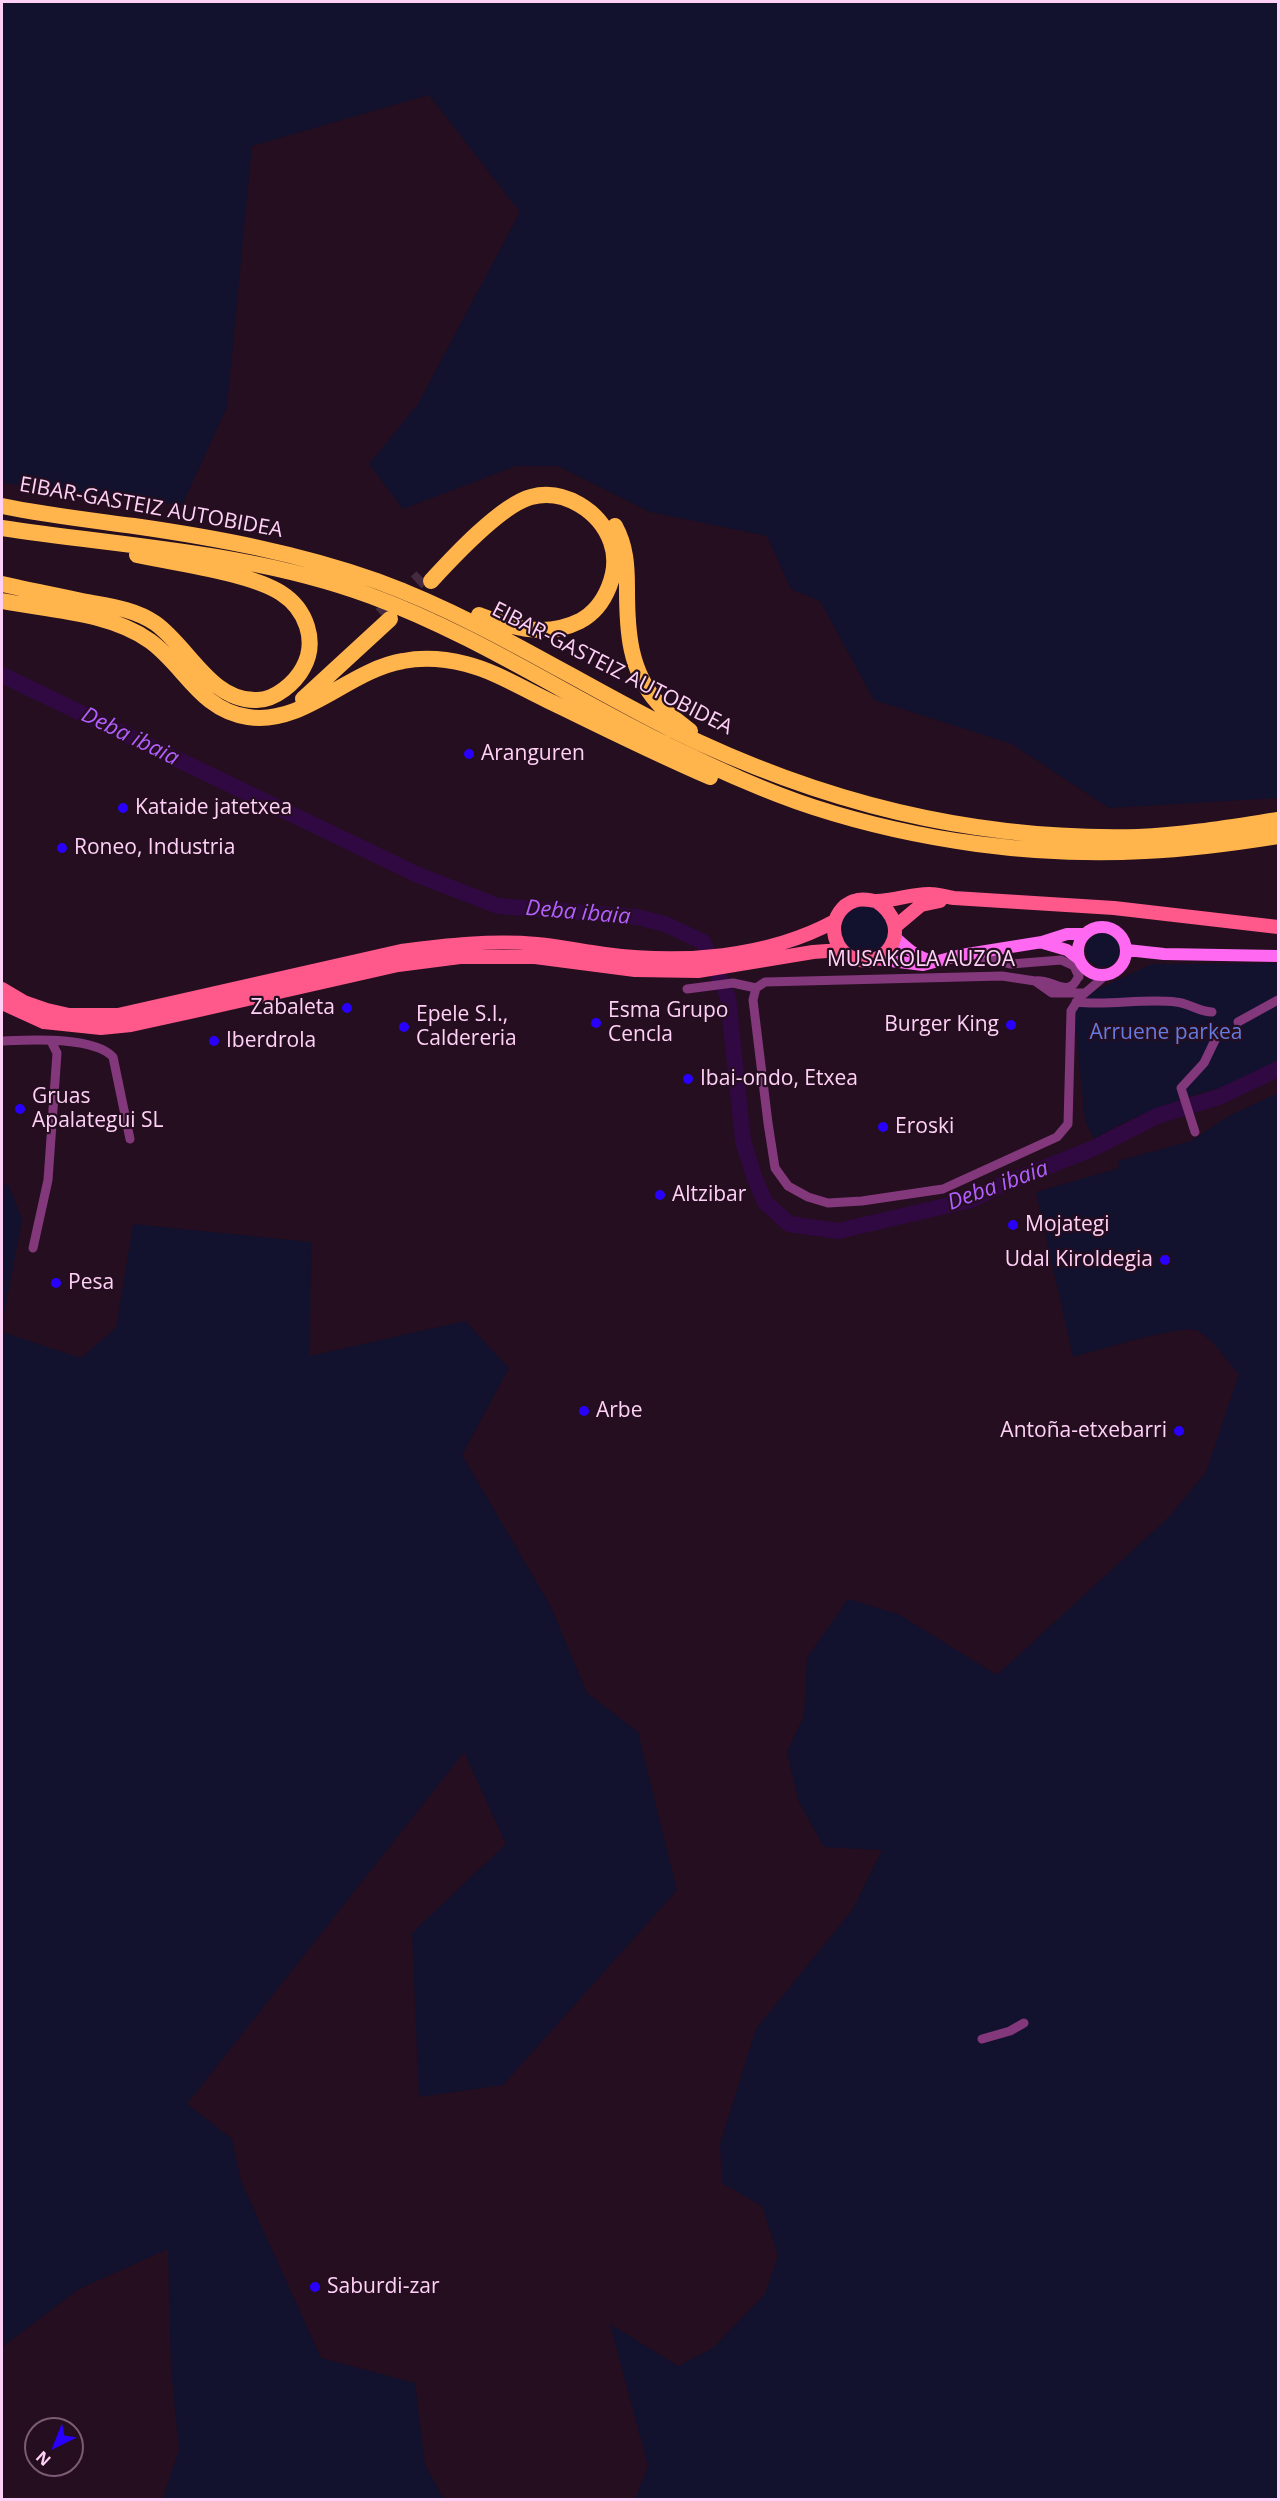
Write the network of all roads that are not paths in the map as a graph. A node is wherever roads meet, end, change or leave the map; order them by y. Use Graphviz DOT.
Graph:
graph roads {
  1 [pos="2,506"];
  2 [pos="2,528"];
  3 [pos="81,540"];
  4 [pos="376,581"];
  5 [pos="2,584"];
  6 [pos="2,601"];
  7 [pos="267,699"];
  8 [pos="277,715"];
  9 [pos="704,743"];
  10 [pos="1278,820"];
  11 [pos="874,824"];
  12 [pos="1278,836"];
  13 [pos="954,898"];
  14 [pos="876,901"];
  15 [pos="835,921"];
  16 [pos="1278,927"];
  17 [pos="895,931"];
  18 [pos="1084,934"];
  19 [pos="1042,942"];
  20 [pos="842,950"];
  21 [pos="1127,950"];
  22 [pos="969,954"];
  23 [pos="1278,956"];
  24 [pos="734,959"];
  25 [pos="875,959"];
  26 [pos="934,961"];
  27 [pos="680,965"];
  28 [pos="1080,967"];
  29 [pos="1107,974"];
  30 [pos="1035,981"];
  31 [pos="756,988"];
  32 [pos="2,989"];
  33 [pos="690,989"];
  34 [pos="1084,993"];
  35 [pos="1278,1000"];
  36 [pos="1076,1002"];
  37 [pos="5,1006"];
  38 [pos="1212,1012"];
  39 [pos="1238,1022"];
  40 [pos="1217,1036"];
  41 [pos="2,1041"];
  42 [pos="51,1041"];
  43 [pos="1195,1127"];
  44 [pos="130,1139"];
  45 [pos="33,1248"];
  46 [pos="1024,2023"];
  47 [pos="982,2039"];
  1 -- 4 [label="highway, EIBAR-GASTEIZ AUTOBIDEA"];
  2 -- 3 [label="highway, EIBAR-GASTEIZ AUTOBIDEA"];
  3 -- 7 [label="highway"];
  3 -- 11 [label="highway, EIBAR-GASTEIZ AUTOBIDEA"];
  4 -- 9 [label="highway, EIBAR-GASTEIZ AUTOBIDEA"];
  4 -- 9 [label="highway"];
  5 -- 7 [label="highway"];
  6 -- 8 [label="highway"];
  7 -- 8 [label="highway"];
  8 -- 11 [label="highway"];
  9 -- 10 [label="highway, EIBAR-GASTEIZ AUTOBIDEA"];
  11 -- 12 [label="highway, EIBAR-GASTEIZ AUTOBIDEA"];
  13 -- 14 [label="main road"];
  13 -- 16 [label="main road"];
  13 -- 17 [label="main road"];
  14 -- 15 [label="main road"];
  14 -- 17 [label="main road"];
  15 -- 20 [label="main road"];
  15 -- 24 [label="main road"];
  17 -- 25 [label="main road"];
  17 -- 26 [label="street, MUSAKOLA AUZOA"];
  18 -- 19 [label="street, MUSAKOLA AUZOA"];
  18 -- 21 [label="street"];
  18 -- 28 [label="street"];
  19 -- 22 [label="street, MUSAKOLA AUZOA"];
  19 -- 28 [label="street"];
  20 -- 24 [label="main road"];
  20 -- 25 [label="main road"];
  21 -- 23 [label="street"];
  21 -- 29 [label="street"];
  22 -- 26 [label="street, MUSAKOLA AUZOA"];
  22 -- 28 [label="street"];
  24 -- 27 [label="main road"];
  25 -- 26 [label="street, MUSAKOLA AUZOA"];
  27 -- 32 [label="main road"];
  27 -- 37 [label="main road"];
  28 -- 29 [label="street"];
  28 -- 30 [label="street"];
  29 -- 34 [label="street"];
  30 -- 31 [label="street, MUSAKOLA AUZOA"];
  30 -- 34 [label="street, MUSAKOLA AUZOA"];
  31 -- 33 [label="street, MUSAKOLA AUZOA"];
  31 -- 36 [label="street"];
  34 -- 36 [label="street"];
  35 -- 39 [label="street"];
  36 -- 38 [label="street"];
  40 -- 43 [label="street"];
  41 -- 42 [label="street"];
  42 -- 44 [label="street"];
  42 -- 45 [label="street"];
  46 -- 47 [label="street"];
}
